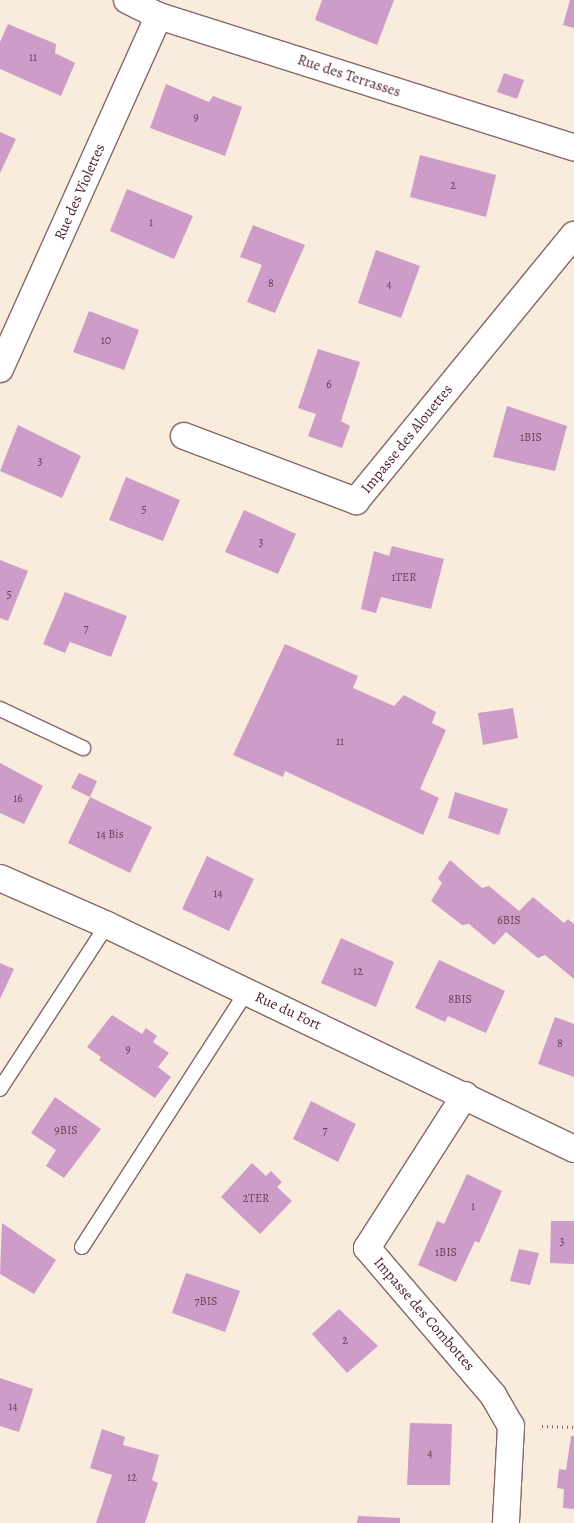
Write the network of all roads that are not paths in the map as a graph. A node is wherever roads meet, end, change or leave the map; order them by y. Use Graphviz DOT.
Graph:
graph roads {
  1 [pos="127,0"];
  2 [pos="160,16"];
  3 [pos="574,148"];
  4 [pos="574,235"];
  5 [pos="0,369"];
  6 [pos="184,436"];
  7 [pos="0,709"];
  8 [pos="83,748"];
  9 [pos="0,878"];
  10 [pos="108,925"];
  11 [pos="247,991"];
  12 [pos="0,1089"];
  13 [pos="465,1095"];
  14 [pos="574,1149"];
  15 [pos="82,1246"];
  16 [pos="506,1523"];
  1 -- 2 [label="street, Rue des Terrasses"];
  2 -- 3 [label="street, Rue des Terrasses"];
  2 -- 5 [label="street, Rue des Violettes"];
  4 -- 6 [label="street, Impasse des Alouettes"];
  7 -- 8 [label="lane"];
  9 -- 10 [label="street, Rue du Fort"];
  10 -- 11 [label="street, Rue du Fort"];
  10 -- 12 [label="lane"];
  11 -- 13 [label="street, Rue du Fort"];
  11 -- 15 [label="lane"];
  13 -- 14 [label="street, Rue du Fort"];
  13 -- 16 [label="street, Impasse des Combottes"];
}
